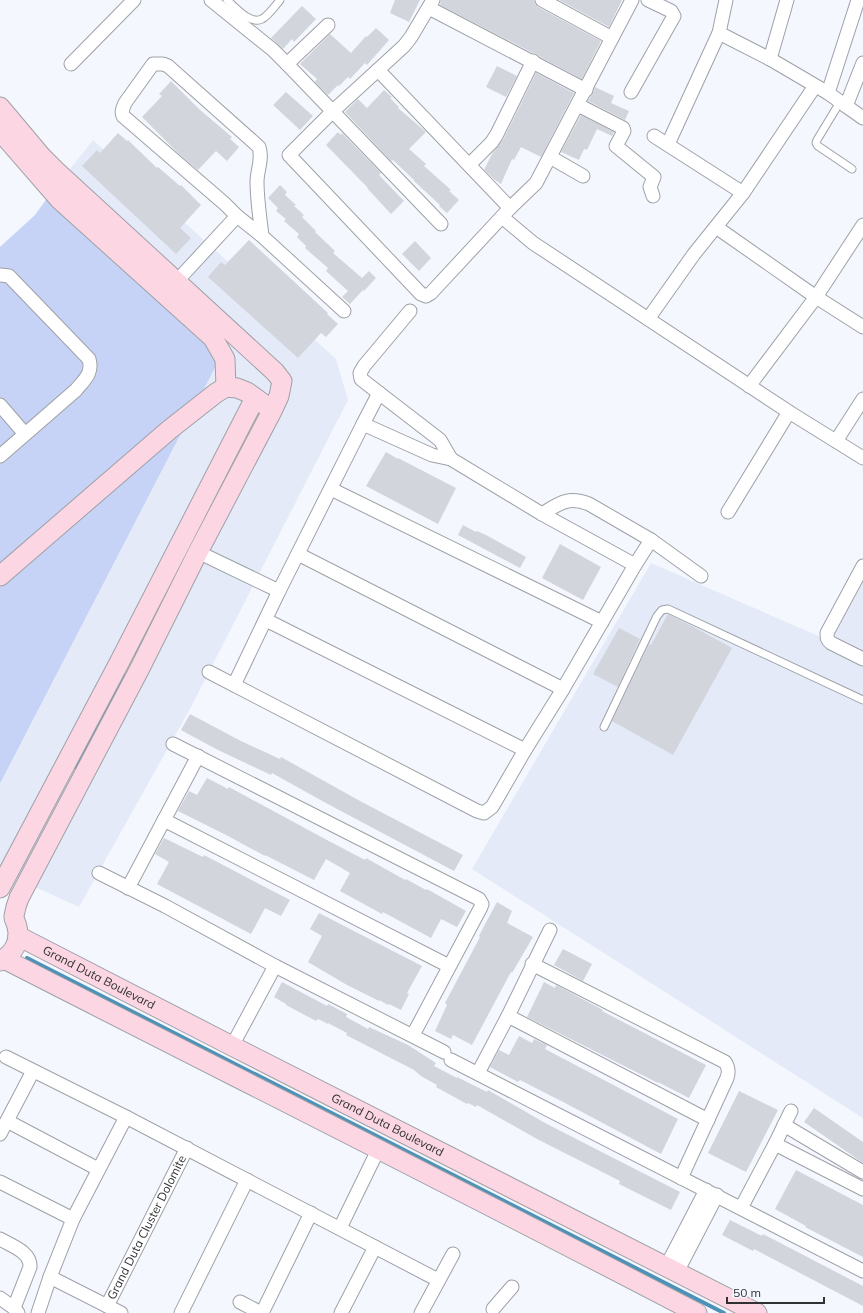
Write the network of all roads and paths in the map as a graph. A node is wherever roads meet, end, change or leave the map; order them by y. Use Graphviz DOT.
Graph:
graph roads {
  1 [pos="134,0"];
  2 [pos="212,0"];
  3 [pos="227,0"];
  4 [pos="280,0"];
  5 [pos="542,0"];
  6 [pos="632,0"];
  7 [pos="648,0"];
  8 [pos="726,0"];
  9 [pos="787,0"];
  10 [pos="858,0"];
  11 [pos="431,4"];
  12 [pos="328,25"];
  13 [pos="719,33"];
  14 [pos="612,38"];
  15 [pos="770,59"];
  16 [pos="533,61"];
  17 [pos="863,63"];
  18 [pos="71,64"];
  19 [pos="287,64"];
  20 [pos="378,70"];
  21 [pos="815,86"];
  22 [pos="586,90"];
  23 [pos="631,92"];
  24 [pos="828,93"];
  25 [pos="578,104"];
  26 [pos="843,104"];
  27 [pos="0,107"];
  28 [pos="333,111"];
  29 [pos="863,118"];
  30 [pos="0,131"];
  31 [pos="654,136"];
  32 [pos="668,144"];
  33 [pos="550,157"];
  34 [pos="469,165"];
  35 [pos="852,169"];
  36 [pos="583,176"];
  37 [pos="50,177"];
  38 [pos="743,193"];
  39 [pos="652,196"];
  40 [pos="506,213"];
  41 [pos="237,216"];
  42 [pos="441,224"];
  43 [pos="863,225"];
  44 [pos="716,227"];
  45 [pos="262,236"];
  46 [pos="0,275"];
  47 [pos="176,282"];
  48 [pos="816,297"];
  49 [pos="344,310"];
  50 [pos="410,311"];
  51 [pos="648,319"];
  52 [pos="863,327"];
  53 [pos="749,386"];
  54 [pos="226,387"];
  55 [pos="379,393"];
  56 [pos="255,398"];
  57 [pos="863,399"];
  58 [pos="0,405"];
  59 [pos="272,411"];
  60 [pos="789,412"];
  61 [pos="363,424"];
  62 [pos="25,434"];
  63 [pos="836,442"];
  64 [pos="0,456"];
  65 [pos="863,458"];
  66 [pos="451,459"];
  67 [pos="331,489"];
  68 [pos="728,512"];
  69 [pos="542,514"];
  70 [pos="651,540"];
  71 [pos="198,552"];
  72 [pos="298,554"];
  73 [pos="635,565"];
  74 [pos="863,566"];
  75 [pos="0,576"];
  76 [pos="701,576"];
  77 [pos="279,591"];
  78 [pos="266,620"];
  79 [pos="602,622"];
  80 [pos="863,660"];
  81 [pos="130,666"];
  82 [pos="209,672"];
  83 [pos="234,685"];
  84 [pos="563,689"];
  85 [pos="863,700"];
  86 [pos="604,727"];
  87 [pos="173,744"];
  88 [pos="525,750"];
  89 [pos="198,756"];
  90 [pos="164,820"];
  91 [pos="99,873"];
  92 [pos="0,888"];
  93 [pos="128,888"];
  94 [pos="16,927"];
  95 [pos="550,930"];
  96 [pos="2,960"];
  97 [pos="532,964"];
  98 [pos="276,966"];
  99 [pos="449,966"];
  100 [pos="508,1016"];
  101 [pos="413,1035"];
  102 [pos="232,1046"];
  103 [pos="6,1057"];
  104 [pos="33,1070"];
  105 [pos="478,1073"];
  106 [pos="791,1111"];
  107 [pos="126,1117"];
  108 [pos="708,1120"];
  109 [pos="7,1121"];
  110 [pos="784,1125"];
  111 [pos="0,1134"];
  112 [pos="775,1144"];
  113 [pos="187,1148"];
  114 [pos="378,1150"];
  115 [pos="98,1169"];
  116 [pos="863,1172"];
  117 [pos="681,1178"];
  118 [pos="247,1180"];
  119 [pos="0,1182"];
  120 [pos="863,1189"];
  121 [pos="711,1192"];
  122 [pos="516,1205"];
  123 [pos="740,1208"];
  124 [pos="311,1213"];
  125 [pos="73,1219"];
  126 [pos="340,1228"];
  127 [pos="0,1239"];
  128 [pos="375,1247"];
  129 [pos="453,1254"];
  130 [pos="672,1269"];
  131 [pos="863,1271"];
  132 [pos="50,1277"];
  133 [pos="438,1280"];
  134 [pos="512,1287"];
  135 [pos="0,1298"];
  136 [pos="240,1302"];
  137 [pos="107,1306"];
  138 [pos="16,1310"];
  139 [pos="495,1312"];
  140 [pos="38,1313"];
  141 [pos="121,1313"];
  142 [pos="181,1313"];
  143 [pos="262,1313"];
  144 [pos="341,1313"];
  145 [pos="421,1313"];
  146 [pos="697,1313"];
  147 [pos="758,1313"];
  1 -- 18 [label="street"];
  2 -- 19 [label="street"];
  3 -- 4 [label="lane"];
  5 -- 14 [label="street"];
  6 -- 14 [label="street"];
  7 -- 23 [label="street"];
  8 -- 13 [label="street"];
  9 -- 15 [label="street"];
  10 -- 24 [label="street"];
  11 -- 16 [label="street"];
  11 -- 20 [label="street"];
  12 -- 19 [label="street"];
  13 -- 15 [label="street"];
  13 -- 32 [label="street"];
  14 -- 22 [label="street"];
  15 -- 21 [label="street"];
  16 -- 22 [label="street"];
  16 -- 34 [label="street"];
  17 -- 26 [label="street"];
  19 -- 28 [label="street"];
  20 -- 28 [label="street"];
  20 -- 34 [label="street"];
  21 -- 24 [label="street"];
  21 -- 38 [label="street"];
  22 -- 25 [label="street"];
  24 -- 26 [label="street"];
  25 -- 33 [label="street"];
  25 -- 39 [label="street"];
  26 -- 29 [label="street"];
  26 -- 35 [label="lane"];
  27 -- 37 [label="street"];
  28 -- 40 [label="street"];
  28 -- 42 [label="street"];
  30 -- 37 [label="street"];
  31 -- 32 [label="street"];
  32 -- 38 [label="street"];
  33 -- 36 [label="street"];
  33 -- 40 [label="street"];
  34 -- 40 [label="street"];
  37 -- 47 [label="street"];
  37 -- 54 [label="street"];
  38 -- 44 [label="street"];
  40 -- 51 [label="street"];
  41 -- 45 [label="street"];
  41 -- 45 [label="street"];
  41 -- 47 [label="street"];
  43 -- 48 [label="street"];
  44 -- 48 [label="street"];
  44 -- 51 [label="street"];
  45 -- 49 [label="street"];
  46 -- 62 [label="street"];
  47 -- 59 [label="street"];
  48 -- 52 [label="street"];
  48 -- 53 [label="street"];
  50 -- 55 [label="street"];
  51 -- 53 [label="street"];
  53 -- 60 [label="street"];
  54 -- 56 [label="street"];
  54 -- 75 [label="street"];
  55 -- 61 [label="street"];
  55 -- 66 [label="street"];
  56 -- 59 [label="street"];
  56 -- 81 [label="street"];
  57 -- 63 [label="street"];
  58 -- 62 [label="street"];
  59 -- 71 [label="street"];
  60 -- 63 [label="street"];
  60 -- 68 [label="street"];
  61 -- 66 [label="street"];
  61 -- 67 [label="street"];
  62 -- 64 [label="street"];
  63 -- 65 [label="street"];
  66 -- 69 [label="street"];
  67 -- 72 [label="street"];
  67 -- 79 [label="street"];
  69 -- 70 [label="street"];
  69 -- 73 [label="street"];
  70 -- 73 [label="street"];
  70 -- 76 [label="street"];
  71 -- 77 [label="street"];
  71 -- 81 [label="street"];
  72 -- 77 [label="street"];
  72 -- 84 [label="street"];
  73 -- 79 [label="street"];
  74 -- 80 [label="street"];
  77 -- 78 [label="street"];
  78 -- 83 [label="street"];
  78 -- 88 [label="street"];
  79 -- 84 [label="street"];
  81 -- 92 [label="street"];
  81 -- 94 [label="street"];
  82 -- 83 [label="street"];
  83 -- 88 [label="street"];
  84 -- 88 [label="street"];
  85 -- 86 [label="lane"];
  87 -- 89 [label="street"];
  89 -- 90 [label="street"];
  89 -- 99 [label="street"];
  90 -- 93 [label="street"];
  90 -- 99 [label="street"];
  91 -- 93 [label="street"];
  93 -- 98 [label="street"];
  94 -- 96 [label="street"];
  94 -- 102 [label="street, Grand Duta Boulevard"];
  95 -- 97 [label="street"];
  96 -- 114 [label="street, Grand Duta Boulevard"];
  97 -- 100 [label="street"];
  97 -- 108 [label="street"];
  98 -- 101 [label="street"];
  98 -- 102 [label="street"];
  99 -- 101 [label="street"];
  100 -- 105 [label="street"];
  100 -- 108 [label="street"];
  101 -- 105 [label="street"];
  102 -- 122 [label="street, Grand Duta Boulevard"];
  103 -- 104 [label="street, Grand Duta Cluster Dolomite"];
  104 -- 107 [label="street, Grand Duta Cluster Dolomite"];
  104 -- 109 [label="street"];
  105 -- 117 [label="street"];
  106 -- 110 [label="street"];
  107 -- 113 [label="street, Grand Duta Cluster Dolomite"];
  107 -- 115 [label="street"];
  108 -- 117 [label="street"];
  109 -- 111 [label="street"];
  109 -- 115 [label="street"];
  110 -- 112 [label="street"];
  110 -- 116 [label="street"];
  112 -- 120 [label="street"];
  112 -- 123 [label="street"];
  113 -- 118 [label="street, Grand Duta Cluster Dolomite"];
  113 -- 137 [label="street, Grand Duta Cluster Dolomite"];
  114 -- 122 [label="street, Grand Duta Boulevard"];
  114 -- 126 [label="street"];
  115 -- 125 [label="street"];
  117 -- 121 [label="street"];
  118 -- 124 [label="street, Grand Duta Cluster Dolomite"];
  118 -- 142 [label="street"];
  119 -- 125 [label="street"];
  121 -- 123 [label="street"];
  121 -- 130 [label="street"];
  122 -- 130 [label="street, Grand Duta Boulevard"];
  122 -- 146 [label="street, Grand Duta Boulevard"];
  123 -- 131 [label="street"];
  124 -- 126 [label="street, Grand Duta Cluster Dolomite"];
  124 -- 143 [label="street"];
  125 -- 132 [label="street"];
  126 -- 128 [label="street, Grand Duta Cluster Dolomite"];
  127 -- 138 [label="street"];
  128 -- 133 [label="street, Grand Duta Cluster Dolomite"];
  128 -- 144 [label="street"];
  129 -- 133 [label="street"];
  130 -- 147 [label="street, Grand Duta Boulevard"];
  132 -- 137 [label="street, Grand Duta Cluster Dolomite"];
  132 -- 140 [label="street"];
  133 -- 145 [label="street"];
  134 -- 139 [label="street"];
  135 -- 138 [label="street"];
  136 -- 143 [label="street"];
  137 -- 141 [label="street, Grand Duta Cluster Dolomite"];
}
